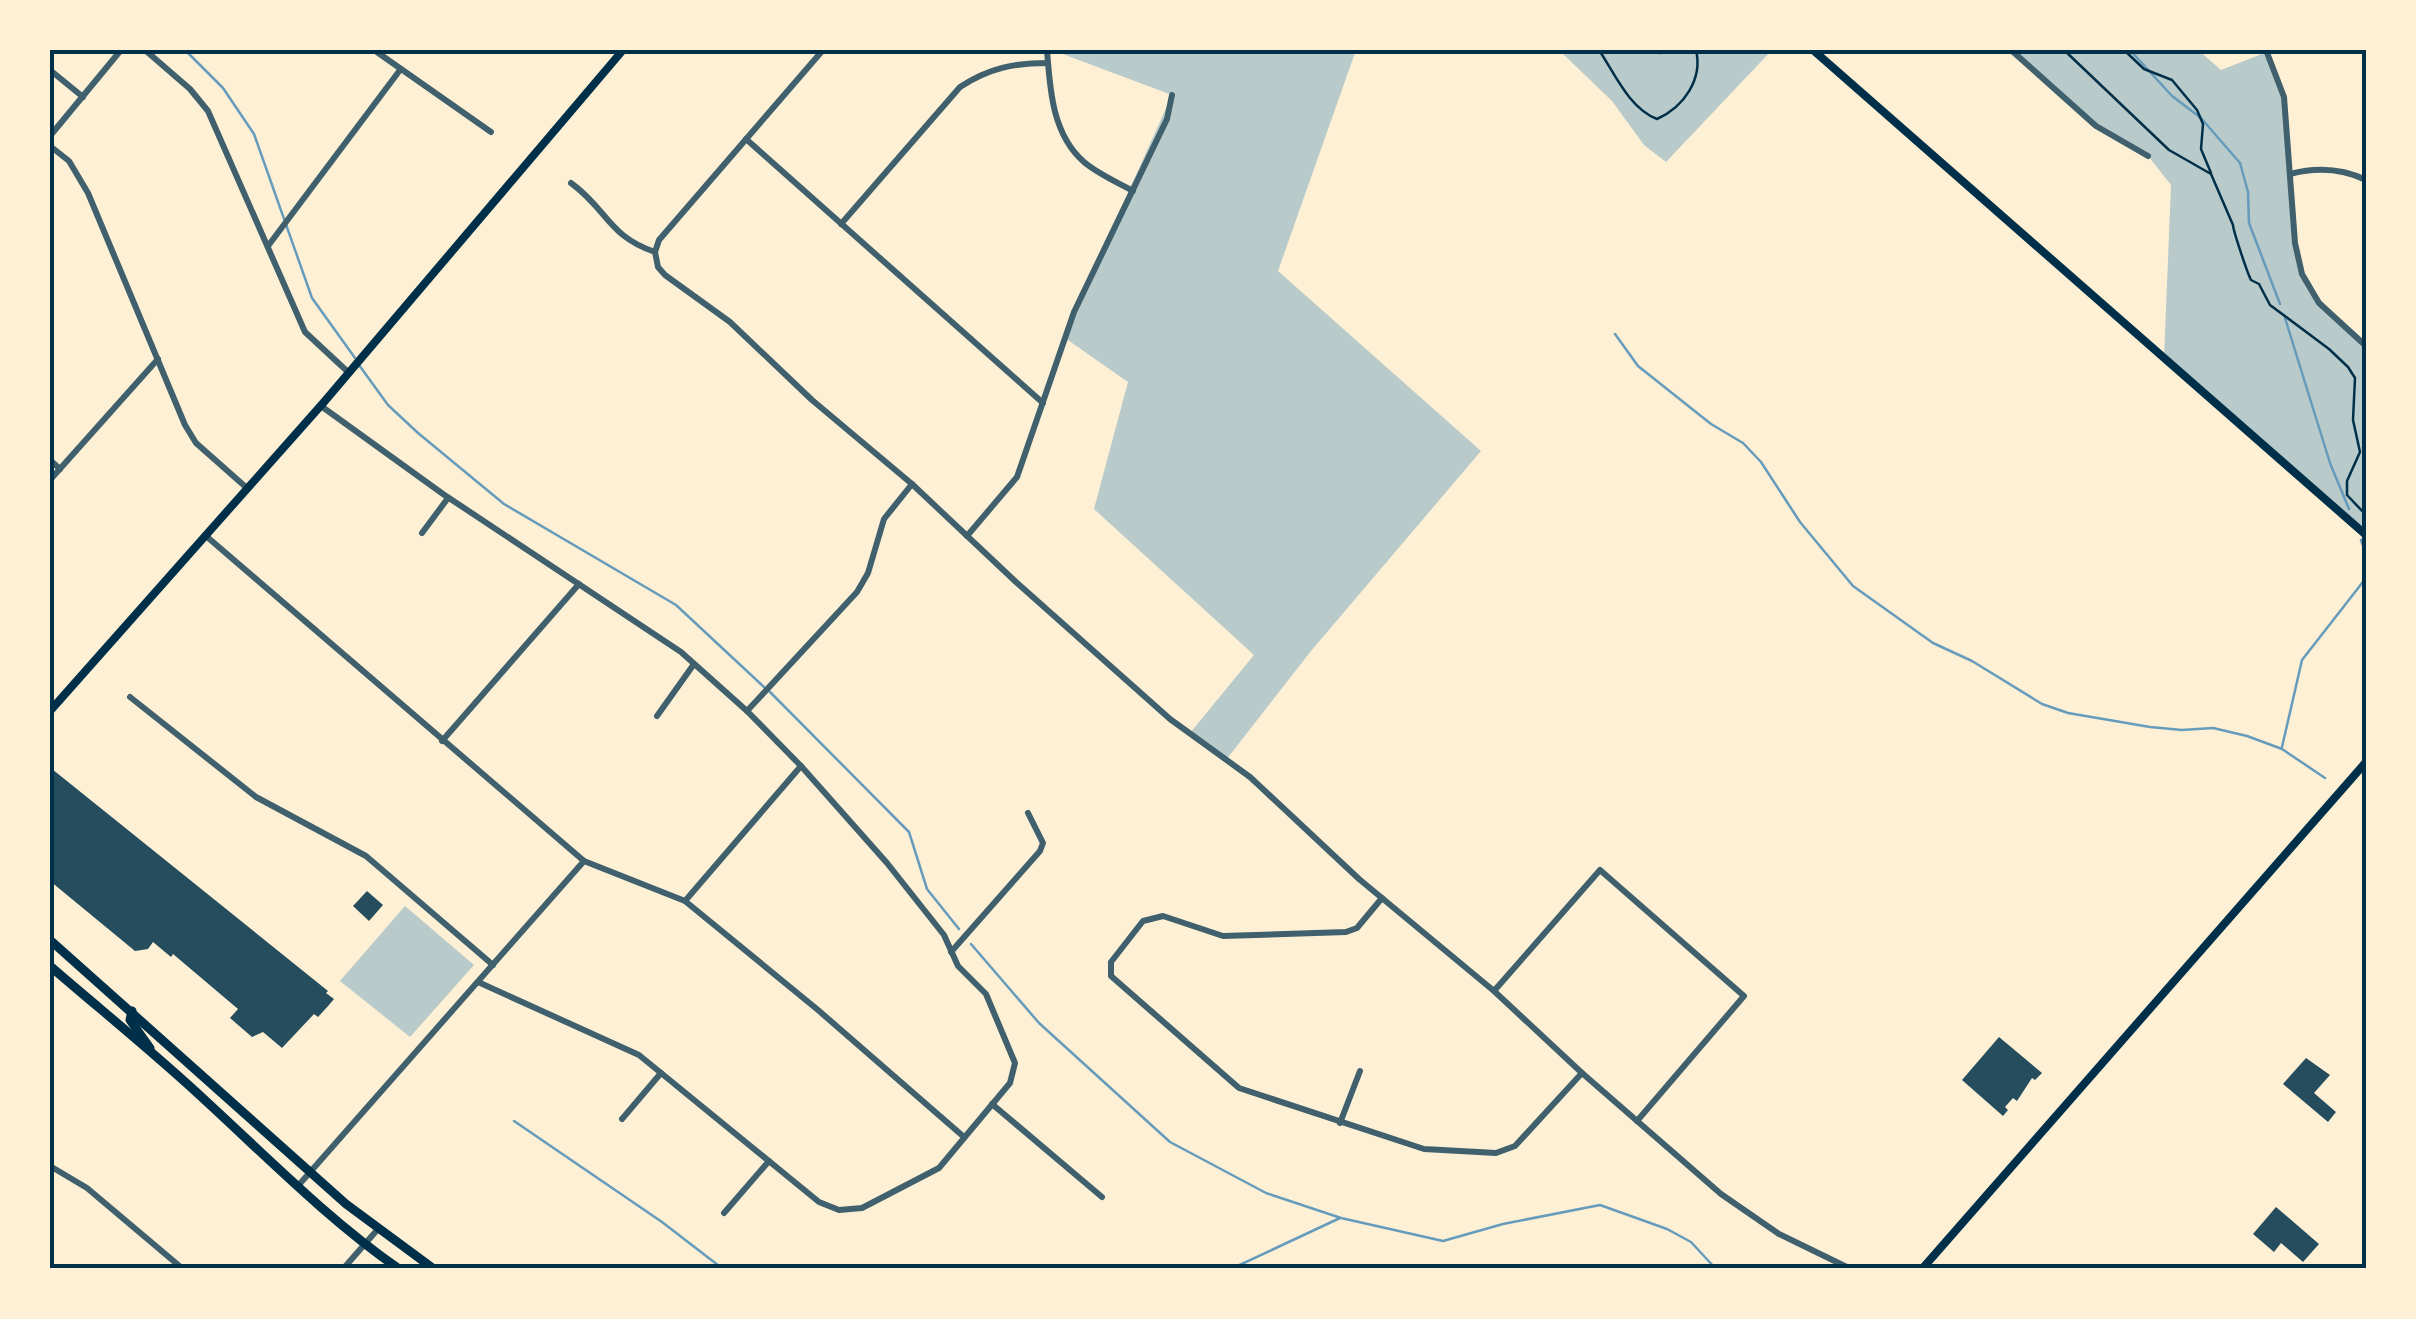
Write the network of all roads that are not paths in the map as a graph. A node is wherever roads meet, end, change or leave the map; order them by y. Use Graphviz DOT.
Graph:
graph roads {
  1 [pos="121,50"];
  2 [pos="145,50"];
  3 [pos="374,50"];
  4 [pos="623,50"];
  5 [pos="823,50"];
  6 [pos="1047,50"];
  7 [pos="1813,50"];
  8 [pos="2011,50"];
  9 [pos="2266,50"];
  10 [pos="1048,63"];
  11 [pos="50,70"];
  12 [pos="400,70"];
  13 [pos="1172,95"];
  14 [pos="82,97"];
  15 [pos="491,132"];
  16 [pos="50,136"];
  17 [pos="746,139"];
  18 [pos="50,146"];
  19 [pos="2148,156"];
  20 [pos="2290,174"];
  21 [pos="2366,180"];
  22 [pos="571,182"];
  23 [pos="1133,191"];
  24 [pos="841,224"];
  25 [pos="268,246"];
  26 [pos="655,252"];
  27 [pos="2366,346"];
  28 [pos="158,360"];
  29 [pos="350,370"];
  30 [pos="1043,404"];
  31 [pos="321,406"];
  32 [pos="50,460"];
  33 [pos="60,469"];
  34 [pos="50,480"];
  35 [pos="912,484"];
  36 [pos="248,489"];
  37 [pos="448,498"];
  38 [pos="422,533"];
  39 [pos="2366,535"];
  40 [pos="206,536"];
  41 [pos="967,536"];
  42 [pos="578,584"];
  43 [pos="694,664"];
  44 [pos="130,697"];
  45 [pos="50,711"];
  46 [pos="747,711"];
  47 [pos="657,716"];
  48 [pos="442,741"];
  49 [pos="2366,762"];
  50 [pos="801,766"];
  51 [pos="1028,813"];
  52 [pos="584,861"];
  53 [pos="1382,898"];
  54 [pos="685,901"];
  55 [pos="50,940"];
  56 [pos="952,952"];
  57 [pos="493,965"];
  58 [pos="50,966"];
  59 [pos="478,982"];
  60 [pos="1494,990"];
  61 [pos="132,1011"];
  62 [pos="157,1058"];
  63 [pos="1360,1071"];
  64 [pos="661,1073"];
  65 [pos="1582,1073"];
  66 [pos="992,1104"];
  67 [pos="622,1120"];
  68 [pos="1637,1121"];
  69 [pos="1340,1123"];
  70 [pos="964,1137"];
  71 [pos="769,1161"];
  72 [pos="50,1166"];
  73 [pos="310,1172"];
  74 [pos="297,1187"];
  75 [pos="1102,1198"];
  76 [pos="724,1212"];
  77 [pos="378,1229"];
  78 [pos="364,1244"];
  79 [pos="183,1269"];
  80 [pos="343,1269"];
  81 [pos="399,1269"];
  82 [pos="434,1269"];
  83 [pos="1851,1269"];
  84 [pos="1922,1269"];
  1 -- 14 [label="street"];
  2 -- 25 [label="street"];
  3 -- 12 [label="street"];
  4 -- 29 [label="main road"];
  5 -- 17 [label="street"];
  6 -- 10 [label="street"];
  7 -- 39 [label="main road"];
  8 -- 19 [label="street"];
  9 -- 20 [label="street"];
  10 -- 23 [label="street"];
  10 -- 24 [label="street"];
  11 -- 14 [label="street"];
  12 -- 15 [label="street"];
  12 -- 25 [label="street"];
  13 -- 23 [label="street"];
  14 -- 16 [label="street"];
  17 -- 24 [label="street"];
  17 -- 26 [label="street"];
  18 -- 28 [label="street"];
  20 -- 21 [label="street"];
  20 -- 27 [label="street"];
  22 -- 26 [label="street"];
  23 -- 30 [label="street"];
  24 -- 30 [label="street"];
  25 -- 29 [label="street"];
  26 -- 35 [label="street"];
  28 -- 33 [label="street"];
  28 -- 36 [label="street"];
  29 -- 31 [label="main road"];
  30 -- 41 [label="street"];
  31 -- 36 [label="main road"];
  31 -- 37 [label="street"];
  32 -- 33 [label="street"];
  33 -- 34 [label="street"];
  35 -- 41 [label="street"];
  35 -- 46 [label="street"];
  36 -- 40 [label="main road"];
  37 -- 38 [label="street"];
  37 -- 42 [label="street"];
  40 -- 45 [label="main road"];
  40 -- 48 [label="street"];
  41 -- 53 [label="street"];
  42 -- 43 [label="street"];
  42 -- 48 [label="street"];
  43 -- 46 [label="street"];
  43 -- 47 [label="street"];
  44 -- 57 [label="street"];
  46 -- 50 [label="street"];
  48 -- 52 [label="street"];
  49 -- 84 [label="main road"];
  50 -- 54 [label="street"];
  50 -- 56 [label="street"];
  51 -- 56 [label="street"];
  52 -- 54 [label="street"];
  52 -- 57 [label="street"];
  53 -- 60 [label="street"];
  53 -- 69 [label="street"];
  54 -- 70 [label="street"];
  55 -- 61 [label="main road"];
  56 -- 66 [label="street"];
  57 -- 59 [label="street"];
  58 -- 62 [label="main road"];
  59 -- 64 [label="street"];
  59 -- 73 [label="street"];
  60 -- 65 [label="street"];
  60 -- 68 [label="street"];
  61 -- 62 [label="main road"];
  61 -- 73 [label="main road"];
  62 -- 74 [label="main road"];
  63 -- 69 [label="street"];
  64 -- 67 [label="street"];
  64 -- 71 [label="street"];
  65 -- 68 [label="street"];
  65 -- 69 [label="street"];
  66 -- 70 [label="street"];
  66 -- 75 [label="street"];
  68 -- 83 [label="street"];
  70 -- 71 [label="street"];
  71 -- 76 [label="street"];
  72 -- 79 [label="street"];
  73 -- 74 [label="street"];
  73 -- 77 [label="main road"];
  74 -- 78 [label="main road"];
  77 -- 78 [label="street"];
  77 -- 82 [label="main road"];
  78 -- 80 [label="street"];
  78 -- 81 [label="main road"];
}
